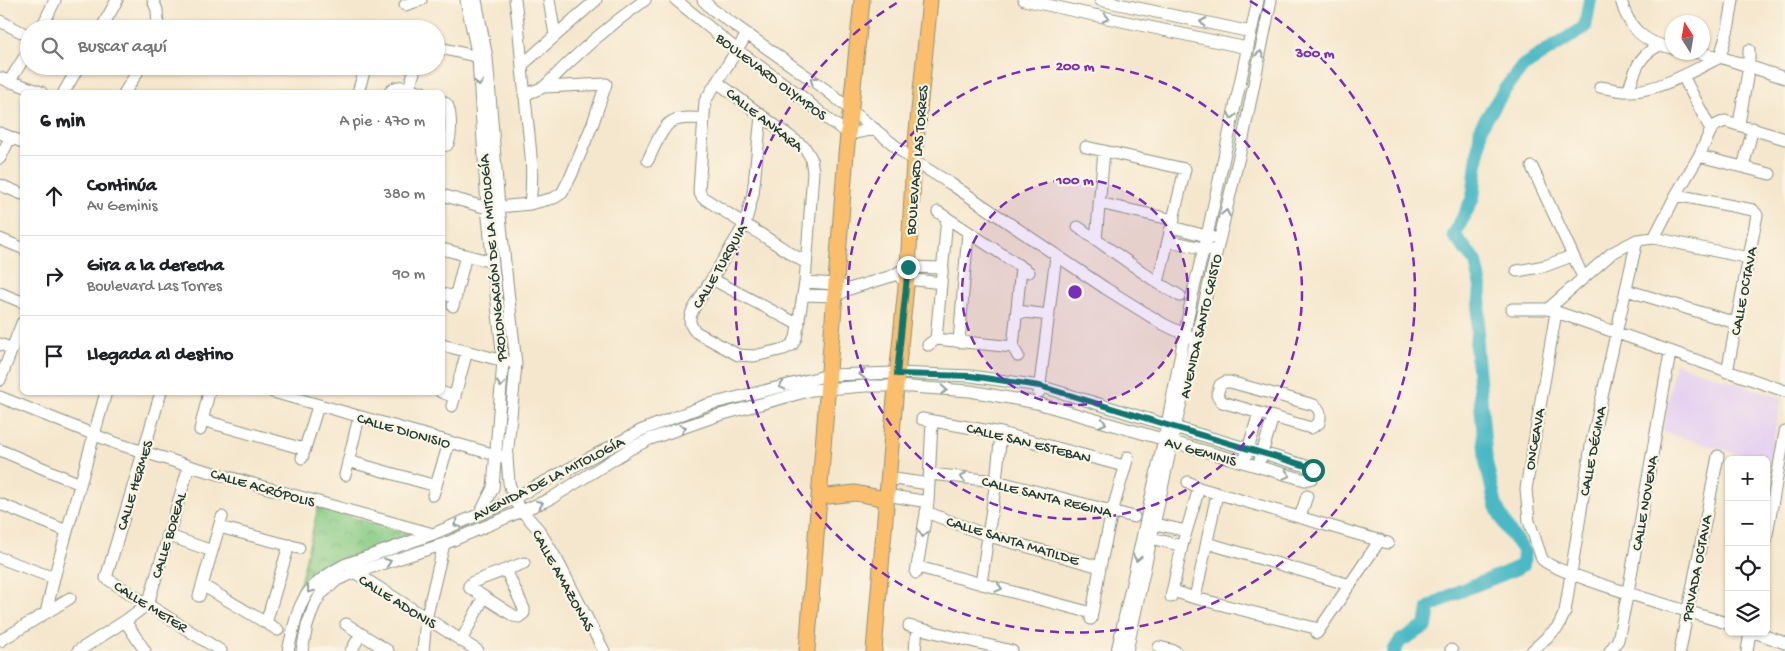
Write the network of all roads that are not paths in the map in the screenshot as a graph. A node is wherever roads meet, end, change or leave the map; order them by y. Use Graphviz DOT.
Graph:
graph roads {
  1 [pos="56,0"];
  2 [pos="117,0"];
  3 [pos="153,0"];
  4 [pos="421,0"];
  5 [pos="466,0"];
  6 [pos="515,0"];
  7 [pos="549,0"];
  8 [pos="596,0"];
  9 [pos="645,0"];
  10 [pos="676,0"];
  11 [pos="703,0"];
  12 [pos="862,0"];
  13 [pos="930,0"];
  14 [pos="1024,0"];
  15 [pos="1100,0"];
  16 [pos="1258,0"];
  17 [pos="1271,0"];
  18 [pos="1621,0"];
  19 [pos="1733,0"];
  20 [pos="405,5"];
  21 [pos="46,20"];
  22 [pos="106,20"];
  23 [pos="158,20"];
  24 [pos="0,21"];
  25 [pos="20,31"];
  26 [pos="1250,32"];
  27 [pos="747,34"];
  28 [pos="556,35"];
  29 [pos="1658,46"];
  30 [pos="1665,47"];
  31 [pos="1247,48"];
  32 [pos="445,49"];
  33 [pos="737,50"];
  34 [pos="1749,50"];
  35 [pos="1710,55"];
  36 [pos="482,57"];
  37 [pos="1720,57"];
  38 [pos="20,61"];
  39 [pos="522,64"];
  40 [pos="1749,66"];
  41 [pos="74,75"];
  42 [pos="135,75"];
  43 [pos="363,75"];
  44 [pos="413,75"];
  45 [pos="1683,76"];
  46 [pos="1785,78"];
  47 [pos="4,80"];
  48 [pos="717,82"];
  49 [pos="1600,87"];
  50 [pos="409,88"];
  51 [pos="544,88"];
  52 [pos="35,90"];
  53 [pos="65,90"];
  54 [pos="126,90"];
  55 [pos="359,90"];
  56 [pos="391,90"];
  57 [pos="416,90"];
  58 [pos="1628,91"];
  59 [pos="524,95"];
  60 [pos="445,104"];
  61 [pos="852,110"];
  62 [pos="761,116"];
  63 [pos="704,118"];
  64 [pos="1739,124"];
  65 [pos="1753,128"];
  66 [pos="876,129"];
  67 [pos="1711,130"];
  68 [pos="849,134"];
  69 [pos="5,136"];
  70 [pos="1785,139"];
  71 [pos="20,141"];
  72 [pos="445,145"];
  73 [pos="1086,147"];
  74 [pos="1104,151"];
  75 [pos="1699,156"];
  76 [pos="0,158"];
  77 [pos="811,158"];
  78 [pos="648,160"];
  79 [pos="914,161"];
  80 [pos="1532,166"];
  81 [pos="1743,167"];
  82 [pos="1770,174"];
  83 [pos="0,185"];
  84 [pos="20,193"];
  85 [pos="1676,195"];
  86 [pos="445,196"];
  87 [pos="1099,203"];
  88 [pos="530,204"];
  89 [pos="493,207"];
  90 [pos="745,224"];
  91 [pos="1173,224"];
  92 [pos="1078,227"];
  93 [pos="968,232"];
  94 [pos="1207,236"];
  95 [pos="0,238"];
  96 [pos="1654,238"];
  97 [pos="1220,239"];
  98 [pos="1096,240"];
  99 [pos="1169,240"];
  100 [pos="1637,240"];
  101 [pos="20,247"];
  102 [pos="1204,249"];
  103 [pos="445,250"];
  104 [pos="1217,252"];
  105 [pos="466,255"];
  106 [pos="1056,256"];
  107 [pos="1572,256"];
  108 [pos="1749,258"];
  109 [pos="492,262"];
  110 [pos="806,262"];
  111 [pos="943,268"];
  112 [pos="1517,271"];
  113 [pos="902,274"];
  114 [pos="1583,277"];
  115 [pos="712,279"];
  116 [pos="805,282"];
  117 [pos="941,283"];
  118 [pos="1158,283"];
  119 [pos="840,289"];
  120 [pos="1626,290"];
  121 [pos="0,293"];
  122 [pos="803,295"];
  123 [pos="445,296"];
  124 [pos="1180,296"];
  125 [pos="20,301"];
  126 [pos="1512,309"];
  127 [pos="1017,311"];
  128 [pos="1552,311"];
  129 [pos="1049,315"];
  130 [pos="1736,323"];
  131 [pos="799,325"];
  132 [pos="20,329"];
  133 [pos="1616,334"];
  134 [pos="1184,335"];
  135 [pos="1196,339"];
  136 [pos="959,342"];
  137 [pos="0,344"];
  138 [pos="445,345"];
  139 [pos="12,349"];
  140 [pos="467,351"];
  141 [pos="1670,353"];
  142 [pos="503,361"];
  143 [pos="516,364"];
  144 [pos="1727,372"];
  145 [pos="0,380"];
  146 [pos="897,380"];
  147 [pos="829,382"];
  148 [pos="1040,386"];
  149 [pos="1785,391"];
  150 [pos="105,395"];
  151 [pos="160,395"];
  152 [pos="208,395"];
  153 [pos="283,395"];
  154 [pos="445,395"];
  155 [pos="0,397"];
  156 [pos="1037,403"];
  157 [pos="318,406"];
  158 [pos="1259,413"];
  159 [pos="359,417"];
  160 [pos="1273,417"];
  161 [pos="1171,427"];
  162 [pos="1785,432"];
  163 [pos="1001,433"];
  164 [pos="94,435"];
  165 [pos="1168,442"];
  166 [pos="449,443"];
  167 [pos="1248,449"];
  168 [pos="0,450"];
  169 [pos="144,452"];
  170 [pos="1262,453"];
  171 [pos="1718,456"];
  172 [pos="501,457"];
  173 [pos="348,461"];
  174 [pos="1244,463"];
  175 [pos="189,466"];
  176 [pos="1259,467"];
  177 [pos="344,475"];
  178 [pos="888,478"];
  179 [pos="929,479"];
  180 [pos="996,481"];
  181 [pos="1188,482"];
  182 [pos="80,484"];
  183 [pos="1198,488"];
  184 [pos="1217,494"];
  185 [pos="1307,496"];
  186 [pos="819,497"];
  187 [pos="886,497"];
  188 [pos="514,499"];
  189 [pos="0,504"];
  190 [pos="927,507"];
  191 [pos="522,511"];
  192 [pos="1112,512"];
  193 [pos="480,514"];
  194 [pos="1134,517"];
  195 [pos="1300,517"];
  196 [pos="1770,517"];
  197 [pos="1150,523"];
  198 [pos="67,531"];
  199 [pos="1186,531"];
  200 [pos="433,534"];
  201 [pos="168,535"];
  202 [pos="989,536"];
  203 [pos="1147,537"];
  204 [pos="1207,543"];
  205 [pos="444,544"];
  206 [pos="1182,546"];
  207 [pos="212,551"];
  208 [pos="0,558"];
  209 [pos="524,563"];
  210 [pos="344,565"];
  211 [pos="1100,567"];
  212 [pos="506,570"];
  213 [pos="354,573"];
  214 [pos="1571,574"];
  215 [pos="54,578"];
  216 [pos="106,578"];
  217 [pos="981,584"];
  218 [pos="1350,586"];
  219 [pos="1628,592"];
  220 [pos="70,598"];
  221 [pos="484,598"];
  222 [pos="1195,598"];
  223 [pos="148,604"];
  224 [pos="1688,610"];
  225 [pos="46,613"];
  226 [pos="426,619"];
  227 [pos="125,621"];
  228 [pos="1725,623"];
  229 [pos="266,624"];
  230 [pos="346,624"];
  231 [pos="278,630"];
  232 [pos="361,634"];
  233 [pos="1751,636"];
  234 [pos="1764,636"];
  235 [pos="461,640"];
  236 [pos="0,641"];
  237 [pos="1785,643"];
  238 [pos="1158,646"];
  239 [pos="85,649"];
  240 [pos="145,651"];
  241 [pos="221,651"];
  242 [pos="288,651"];
  243 [pos="302,651"];
  244 [pos="351,651"];
  245 [pos="388,651"];
  246 [pos="423,651"];
  247 [pos="478,651"];
  248 [pos="604,651"];
  249 [pos="807,651"];
  250 [pos="874,651"];
  251 [pos="915,651"];
  252 [pos="1012,651"];
  253 [pos="1117,651"];
  254 [pos="1127,651"];
  255 [pos="1175,651"];
  256 [pos="1532,651"];
  257 [pos="1610,651"];
  258 [pos="1680,651"];
  259 [pos="1747,651"];
  1 -- 21 [label="street"];
  2 -- 22 [label="street"];
  3 -- 23 [label="street"];
  4 -- 20 [label="street"];
  5 -- 36 [label="street, PROLONGACIÓN DE LA MITOLOGÍA"];
  6 -- 39 [label="street"];
  7 -- 28 [label="street"];
  8 -- 28 [label="street"];
  9 -- 51 [label="street"];
  10 -- 33 [label="street, BOULEVARD OLYMPOS"];
  11 -- 27 [label="street, BOULEVARD OLYMPOS"];
  12 -- 61 [label="main road"];
  13 -- 79 [label="main road, BOULEVARD LAS TORRES"];
  14 -- 31 [label="street, one-way"];
  26 -- 15 [label="street, one-way"];
  16 -- 26 [label="street, AVENIDA SANTO CRISTO"];
  97 -- 17 [label="street, AVENIDA SANTO CRISTO, one-way"];
  18 -- 29 [label="street"];
  19 -- 37 [label="street"];
  24 -- 25 [label="street"];
  26 -- 31 [label="street, AVENIDA SANTO CRISTO"];
  27 -- 33 [label="street"];
  61 -- 27 [label="street, BOULEVARD OLYMPOS, one-way"];
  28 -- 39 [label="street"];
  29 -- 30 [label="street"];
  29 -- 58 [label="street"];
  31 -- 94 [label="street, AVENIDA SANTO CRISTO, one-way"];
  32 -- 36 [label="street"];
  33 -- 48 [label="street"];
  33 -- 68 [label="street, BOULEVARD OLYMPOS"];
  34 -- 40 [label="street"];
  35 -- 37 [label="street"];
  36 -- 89 [label="street, PROLONGACIÓN DE LA MITOLOGÍA"];
  37 -- 40 [label="street"];
  37 -- 45 [label="street"];
  38 -- 47 [label="street"];
  39 -- 59 [label="street"];
  40 -- 46 [label="street"];
  40 -- 64 [label="street"];
  41 -- 53 [label="street"];
  42 -- 54 [label="street"];
  43 -- 55 [label="street"];
  44 -- 50 [label="street"];
  45 -- 58 [label="street"];
  45 -- 67 [label="street"];
  47 -- 52 [label="street"];
  48 -- 62 [label="street, CALLE ANKARA"];
  48 -- 63 [label="street"];
  49 -- 58 [label="street"];
  50 -- 56 [label="street"];
  50 -- 57 [label="street"];
  51 -- 59 [label="street"];
  51 -- 88 [label="street"];
  59 -- 88 [label="street"];
  60 -- 72 [label="street"];
  61 -- 66 [label="street, BOULEVARD OLYMPOS"];
  61 -- 68 [label="main road"];
  62 -- 77 [label="street, CALLE ANKARA"];
  62 -- 90 [label="street, CALLE TURQUIA"];
  63 -- 78 [label="street"];
  63 -- 90 [label="street"];
  64 -- 65 [label="street"];
  64 -- 67 [label="street"];
  65 -- 70 [label="street"];
  65 -- 81 [label="street"];
  66 -- 68 [label="street"];
  66 -- 79 [label="street, BOULEVARD OLYMPOS"];
  67 -- 75 [label="street"];
  68 -- 119 [label="main road"];
  69 -- 71 [label="street"];
  69 -- 76 [label="street"];
  73 -- 74 [label="street"];
  74 -- 87 [label="street"];
  74 -- 91 [label="street"];
  75 -- 81 [label="street"];
  75 -- 85 [label="street"];
  77 -- 110 [label="street, CALLE TURQUIA"];
  79 -- 106 [label="street, BOULEVARD OLYMPOS"];
  79 -- 113 [label="main road, BOULEVARD LAS TORRES"];
  80 -- 107 [label="street"];
  81 -- 82 [label="street"];
  83 -- 84 [label="street"];
  85 -- 96 [label="street"];
  85 -- 108 [label="street, CALLE OCTAVA"];
  86 -- 89 [label="street"];
  87 -- 91 [label="street"];
  87 -- 98 [label="street"];
  88 -- 89 [label="street"];
  89 -- 109 [label="street, PROLONGACIÓN DE LA MITOLOGÍA"];
  89 -- 143 [label="street, PROLONGACIÓN DE LA MITOLOGÍA"];
  90 -- 110 [label="street"];
  90 -- 115 [label="street, CALLE TURQUIA"];
  91 -- 94 [label="street"];
  91 -- 99 [label="street"];
  92 -- 98 [label="street"];
  93 -- 111 [label="street"];
  93 -- 127 [label="street"];
  93 -- 136 [label="street"];
  94 -- 97 [label="street"];
  94 -- 102 [label="street, AVENIDA SANTO CRISTO"];
  95 -- 101 [label="street"];
  96 -- 100 [label="street"];
  96 -- 108 [label="street"];
  97 -- 104 [label="street, AVENIDA SANTO CRISTO"];
  98 -- 118 [label="street"];
  99 -- 102 [label="street"];
  99 -- 118 [label="street"];
  100 -- 114 [label="street"];
  100 -- 120 [label="street, CALLE DÉCIMA"];
  102 -- 104 [label="street"];
  102 -- 134 [label="street, AVENIDA SANTO CRISTO"];
  103 -- 105 [label="street"];
  104 -- 135 [label="street, AVENIDA SANTO CRISTO"];
  105 -- 109 [label="street"];
  105 -- 123 [label="street"];
  106 -- 129 [label="street"];
  106 -- 134 [label="street, BOULEVARD OLYMPOS"];
  107 -- 112 [label="street"];
  107 -- 114 [label="street"];
  108 -- 130 [label="street, CALLE OCTAVA"];
  109 -- 142 [label="street, PROLONGACIÓN DE LA MITOLOGÍA"];
  110 -- 116 [label="street, CALLE TURQUIA"];
  111 -- 113 [label="street"];
  111 -- 117 [label="street"];
  113 -- 117 [label="street"];
  113 -- 119 [label="street"];
  113 -- 146 [label="main road, BOULEVARD LAS TORRES"];
  114 -- 128 [label="street"];
  115 -- 131 [label="street"];
  115 -- 131 [label="street, CALLE TURQUIA"];
  116 -- 119 [label="street"];
  116 -- 122 [label="street, CALLE TURQUIA"];
  117 -- 136 [label="street"];
  118 -- 124 [label="street"];
  119 -- 122 [label="street"];
  119 -- 147 [label="main road"];
  120 -- 130 [label="street"];
  120 -- 133 [label="street, CALLE DÉCIMA"];
  121 -- 125 [label="street"];
  122 -- 131 [label="street, CALLE TURQUIA"];
  126 -- 128 [label="street"];
  127 -- 129 [label="street"];
  127 -- 136 [label="street"];
  128 -- 133 [label="street"];
  128 -- 214 [label="street, ONCEAVA"];
  129 -- 148 [label="street"];
  130 -- 144 [label="street, CALLE OCTAVA"];
  132 -- 139 [label="street"];
  133 -- 141 [label="street"];
  133 -- 214 [label="street, CALLE DÉCIMA"];
  134 -- 135 [label="street, BOULEVARD OLYMPOS"];
  134 -- 161 [label="street, AVENIDA SANTO CRISTO"];
  135 -- 161 [label="street, AVENIDA SANTO CRISTO"];
  137 -- 139 [label="street"];
  138 -- 140 [label="street"];
  139 -- 145 [label="street"];
  140 -- 142 [label="street"];
  140 -- 154 [label="street"];
  141 -- 144 [label="street"];
  141 -- 219 [label="street, CALLE NOVENA"];
  142 -- 143 [label="street"];
  142 -- 172 [label="street, PROLONGACIÓN DE LA MITOLOGÍA, one-way"];
  143 -- 172 [label="street, PROLONGACIÓN DE LA MITOLOGÍA"];
  144 -- 149 [label="street"];
  146 -- 147 [label="street, AV GEMINIS"];
  146 -- 148 [label="street, AV GEMINIS"];
  146 -- 156 [label="street, AV GEMINIS, one-way"];
  146 -- 178 [label="main road, BOULEVARD LAS TORRES"];
  147 -- 186 [label="main road"];
  147 -- 188 [label="street, AVENIDA DE LA MITOLOGÍA, one-way"];
  191 -- 147 [label="street, AVENIDA DE LA MITOLOGÍA, one-way"];
  148 -- 156 [label="street"];
  148 -- 161 [label="street, AV GEMINIS"];
  150 -- 164 [label="street"];
  151 -- 169 [label="street, CALLE HERMES"];
  152 -- 157 [label="street"];
  153 -- 157 [label="street, CALLE DIONISIO"];
  155 -- 164 [label="street, CALLE ACRÓPOLIS"];
  156 -- 165 [label="street, AV GEMINIS, one-way"];
  157 -- 159 [label="street, CALLE DIONISIO"];
  158 -- 160 [label="street"];
  158 -- 160 [label="street"];
  158 -- 167 [label="street"];
  159 -- 166 [label="street, CALLE DIONISIO"];
  159 -- 173 [label="street"];
  160 -- 170 [label="street"];
  161 -- 165 [label="street, AVENIDA SANTO CRISTO"];
  161 -- 167 [label="street, AV GEMINIS"];
  162 -- 196 [label="street"];
  163 -- 179 [label="street, CALLE SAN ESTEBAN"];
  163 -- 180 [label="street"];
  163 -- 192 [label="street, CALLE SAN ESTEBAN"];
  164 -- 169 [label="street, CALLE ACRÓPOLIS"];
  164 -- 182 [label="street"];
  165 -- 174 [label="street, AV GEMINIS"];
  165 -- 197 [label="street, AVENIDA SANTO CRISTO"];
  166 -- 172 [label="street, CALLE DIONISIO"];
  166 -- 173 [label="street"];
  167 -- 170 [label="street, AV GEMINIS"];
  167 -- 174 [label="street"];
  168 -- 182 [label="street"];
  169 -- 175 [label="street, CALLE ACRÓPOLIS"];
  169 -- 216 [label="street, CALLE HERMES"];
  170 -- 176 [label="street"];
  176 -- 170 [label="street, AV GEMINIS, one-way"];
  171 -- 224 [label="street, PRIVADA OCTAVA"];
  172 -- 188 [label="street, PROLONGACIÓN DE LA MITOLOGÍA"];
  172 -- 193 [label="street, PROLONGACIÓN DE LA MITOLOGÍA"];
  173 -- 177 [label="street"];
  174 -- 176 [label="street, AV GEMINIS"];
  175 -- 200 [label="street, CALLE ACRÓPOLIS"];
  175 -- 201 [label="street, CALLE BOREAL"];
  178 -- 179 [label="street, CALLE SANTA REGINA"];
  178 -- 187 [label="main road, BOULEVARD LAS TORRES"];
  180 -- 179 [label="street, CALLE SANTA REGINA, one-way"];
  179 -- 190 [label="street, CALLE SAN ESTEBAN"];
  180 -- 192 [label="street, CALLE SANTA REGINA"];
  180 -- 202 [label="street"];
  181 -- 183 [label="street"];
  182 -- 198 [label="street"];
  183 -- 184 [label="street"];
  183 -- 199 [label="street"];
  184 -- 195 [label="street"];
  184 -- 204 [label="street"];
  185 -- 195 [label="street"];
  186 -- 187 [label="main road"];
  186 -- 249 [label="main road"];
  187 -- 190 [label="street, CALLE SANTA MATILDE"];
  187 -- 250 [label="main road, BOULEVARD LAS TORRES"];
  188 -- 191 [label="street, PROLONGACIÓN DE LA MITOLOGÍA"];
  188 -- 193 [label="street, AVENIDA DE LA MITOLOGÍA"];
  189 -- 198 [label="street"];
  190 -- 202 [label="street, CALLE SANTA MATILDE"];
  190 -- 217 [label="street, CALLE SAN ESTEBAN, one-way"];
  191 -- 205 [label="street, AVENIDA DE LA MITOLOGÍA"];
  191 -- 248 [label="street, CALLE AMAZONAS"];
  192 -- 194 [label="street, CALLE SANTA REGINA"];
  192 -- 211 [label="street, CALLE SAN ESTEBAN"];
  193 -- 200 [label="street, AVENIDA DE LA MITOLOGÍA, one-way"];
  195 -- 218 [label="street"];
  197 -- 199 [label="street"];
  197 -- 203 [label="street, AVENIDA SANTO CRISTO"];
  198 -- 215 [label="street"];
  199 -- 206 [label="street"];
  200 -- 210 [label="street, AVENIDA DE LA MITOLOGÍA"];
  201 -- 207 [label="street"];
  201 -- 223 [label="street, CALLE BOREAL"];
  202 -- 211 [label="street, CALLE SANTA MATILDE"];
  202 -- 217 [label="street"];
  203 -- 206 [label="street"];
  203 -- 253 [label="street, AVENIDA SANTO CRISTO, one-way"];
  203 -- 254 [label="street, AVENIDA SANTO CRISTO"];
  204 -- 218 [label="street"];
  204 -- 222 [label="street"];
  213 -- 205 [label="street, AVENIDA DE LA MITOLOGÍA, one-way"];
  205 -- 226 [label="street"];
  206 -- 222 [label="street"];
  207 -- 229 [label="street"];
  207 -- 229 [label="street"];
  208 -- 215 [label="street"];
  209 -- 212 [label="street"];
  210 -- 213 [label="street, CALLE ADONIS"];
  210 -- 242 [label="street, AVENIDA DE LA MITOLOGÍA, one-way"];
  217 -- 211 [label="street, CALLE SAN ESTEBAN, one-way"];
  212 -- 221 [label="street"];
  212 -- 221 [label="street"];
  213 -- 226 [label="street, CALLE ADONIS"];
  213 -- 243 [label="street, AVENIDA DE LA MITOLOGÍA"];
  214 -- 219 [label="street"];
  214 -- 256 [label="street, CALLE DÉCIMA"];
  215 -- 225 [label="street"];
  216 -- 223 [label="street, CALLE METER"];
  218 -- 222 [label="street"];
  219 -- 224 [label="street"];
  219 -- 257 [label="street, CALLE NOVENA"];
  220 -- 225 [label="street"];
  221 -- 235 [label="street"];
  223 -- 227 [label="street"];
  223 -- 241 [label="street, CALLE METER"];
  224 -- 228 [label="street"];
  224 -- 258 [label="street, PRIVADA OCTAVA"];
  225 -- 236 [label="street"];
  226 -- 235 [label="street, CALLE ADONIS"];
  226 -- 246 [label="street"];
  227 -- 239 [label="street"];
  227 -- 240 [label="street"];
  229 -- 231 [label="street"];
  230 -- 232 [label="street"];
  232 -- 244 [label="street"];
  232 -- 245 [label="street"];
  233 -- 259 [label="street"];
  234 -- 237 [label="street"];
  235 -- 247 [label="street, CALLE ADONIS"];
  238 -- 255 [label="street"];
  251 -- 252 [label="street"];
}
